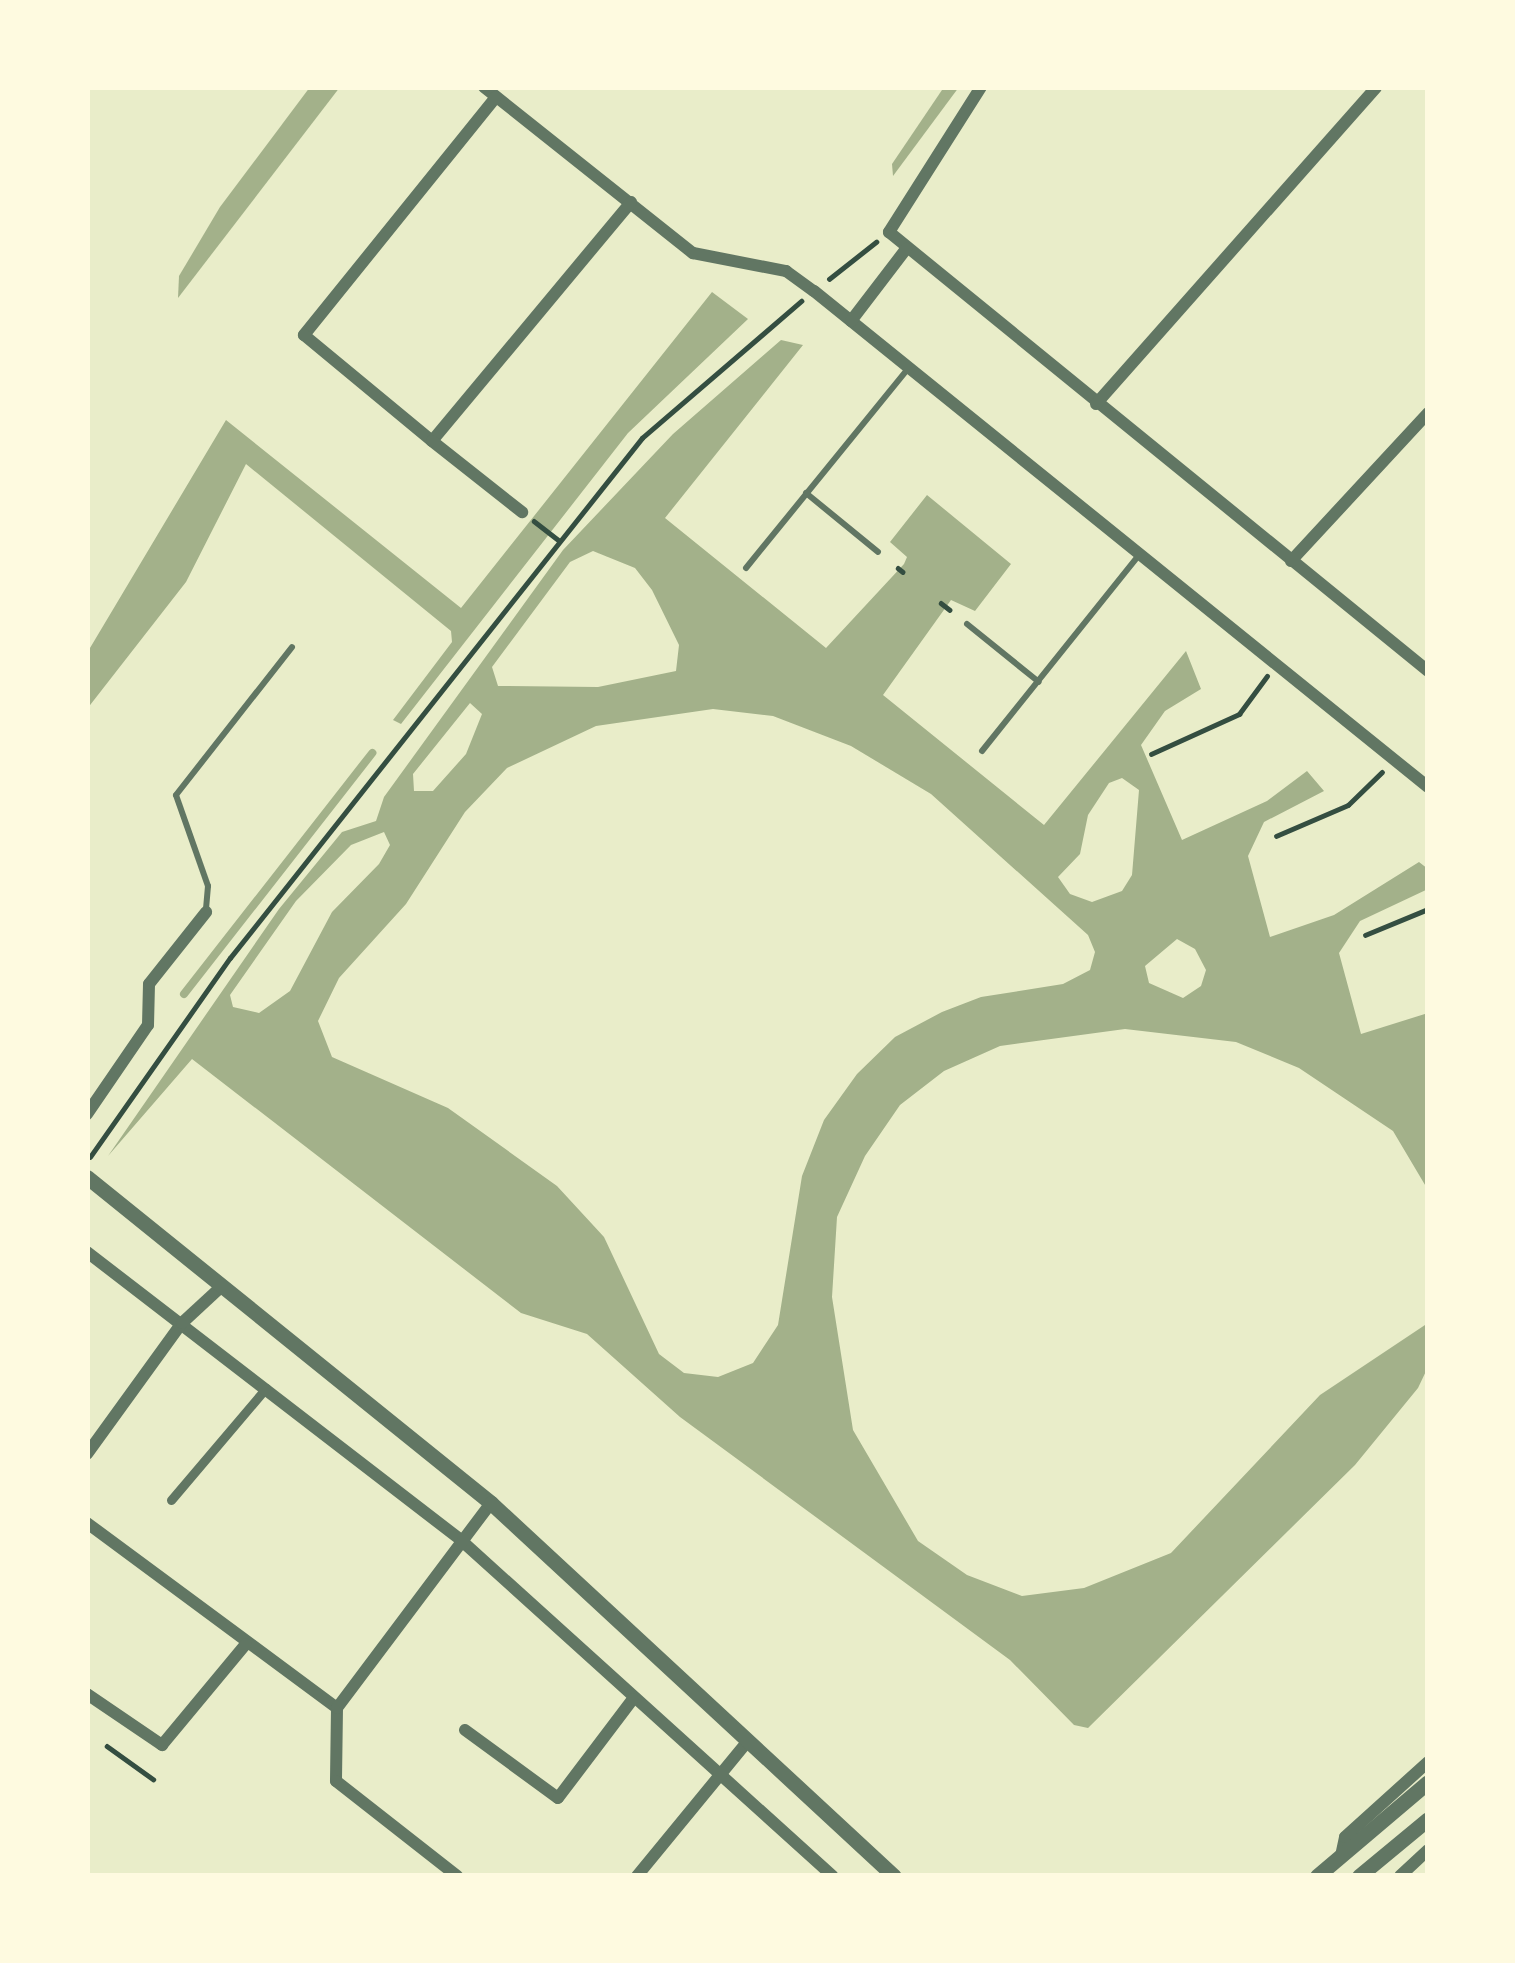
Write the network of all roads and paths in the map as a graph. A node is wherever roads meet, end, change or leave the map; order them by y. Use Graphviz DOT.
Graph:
graph roads {
  1 [pos="484,87"];
  2 [pos="981,87"];
  3 [pos="1376,87"];
  4 [pos="496,97"];
  5 [pos="631,202"];
  6 [pos="889,232"];
  7 [pos="906,249"];
  8 [pos="814,290"];
  9 [pos="851,321"];
  10 [pos="910,367"];
  11 [pos="1096,404"];
  12 [pos="1428,413"];
  13 [pos="432,441"];
  14 [pos="806,493"];
  15 [pos="526,515"];
  16 [pos="558,540"];
  17 [pos="878,551"];
  18 [pos="1140,554"];
  19 [pos="1291,561"];
  20 [pos="746,568"];
  21 [pos="941,603"];
  22 [pos="950,610"];
  23 [pos="968,624"];
  24 [pos="292,647"];
  25 [pos="1275,663"];
  26 [pos="1428,671"];
  27 [pos="1039,682"];
  28 [pos="982,751"];
  29 [pos="1151,754"];
  30 [pos="1393,759"];
  31 [pos="1428,787"];
  32 [pos="1276,836"];
  33 [pos="1428,909"];
  34 [pos="206,912"];
  35 [pos="1365,935"];
  36 [pos="87,1114"];
  37 [pos="87,1162"];
  38 [pos="87,1177"];
  39 [pos="92,1256"];
  40 [pos="87,1273"];
  41 [pos="222,1286"];
  42 [pos="182,1324"];
  43 [pos="266,1388"];
  44 [pos="87,1454"];
  45 [pos="171,1500"];
  46 [pos="491,1503"];
  47 [pos="87,1523"];
  48 [pos="463,1542"];
  49 [pos="246,1644"];
  50 [pos="87,1694"];
  51 [pos="633,1699"];
  52 [pos="337,1708"];
  53 [pos="465,1730"];
  54 [pos="748,1741"];
  55 [pos="107,1746"];
  56 [pos="1428,1762"];
  57 [pos="720,1774"];
  58 [pos="153,1779"];
  59 [pos="1428,1781"];
  60 [pos="1428,1819"];
  61 [pos="1428,1850"];
  62 [pos="1341,1857"];
  63 [pos="457,1876"];
  64 [pos="638,1876"];
  65 [pos="833,1876"];
  66 [pos="894,1876"];
  67 [pos="1317,1876"];
  68 [pos="1359,1876"];
  69 [pos="1400,1876"];
  1 -- 4 [label="street"];
  2 -- 6 [label="street"];
  3 -- 11 [label="street"];
  4 -- 5 [label="street"];
  4 -- 13 [label="street"];
  5 -- 8 [label="street"];
  5 -- 13 [label="street"];
  6 -- 7 [label="street"];
  6 -- 8 [label="path"];
  7 -- 9 [label="street"];
  7 -- 11 [label="street"];
  8 -- 9 [label="street"];
  8 -- 16 [label="path"];
  9 -- 10 [label="street"];
  10 -- 14 [label="lane"];
  10 -- 18 [label="street"];
  11 -- 19 [label="street"];
  12 -- 19 [label="street"];
  13 -- 15 [label="street"];
  14 -- 17 [label="lane"];
  14 -- 20 [label="lane"];
  15 -- 16 [label="path"];
  16 -- 37 [label="path"];
  18 -- 25 [label="street"];
  18 -- 27 [label="lane"];
  19 -- 26 [label="street"];
  21 -- 22 [label="path"];
  23 -- 27 [label="lane"];
  24 -- 34 [label="lane"];
  25 -- 29 [label="path"];
  25 -- 30 [label="street"];
  27 -- 28 [label="lane"];
  30 -- 31 [label="street"];
  30 -- 32 [label="path"];
  33 -- 35 [label="path"];
  34 -- 36 [label="street"];
  38 -- 41 [label="street"];
  39 -- 40 [label="street"];
  39 -- 42 [label="street"];
  41 -- 42 [label="street"];
  41 -- 46 [label="street"];
  42 -- 43 [label="street"];
  42 -- 44 [label="street"];
  43 -- 45 [label="street"];
  43 -- 48 [label="street"];
  46 -- 48 [label="street"];
  46 -- 54 [label="street"];
  47 -- 49 [label="street"];
  48 -- 51 [label="street"];
  48 -- 52 [label="street"];
  49 -- 50 [label="street"];
  49 -- 52 [label="street"];
  51 -- 53 [label="street"];
  51 -- 57 [label="street"];
  52 -- 63 [label="street"];
  54 -- 57 [label="street"];
  54 -- 66 [label="street"];
  55 -- 58 [label="path"];
  56 -- 62 [label="street"];
  57 -- 64 [label="street"];
  57 -- 65 [label="street"];
  59 -- 62 [label="street"];
  60 -- 68 [label="street"];
  61 -- 69 [label="street"];
  62 -- 67 [label="street"];
}
